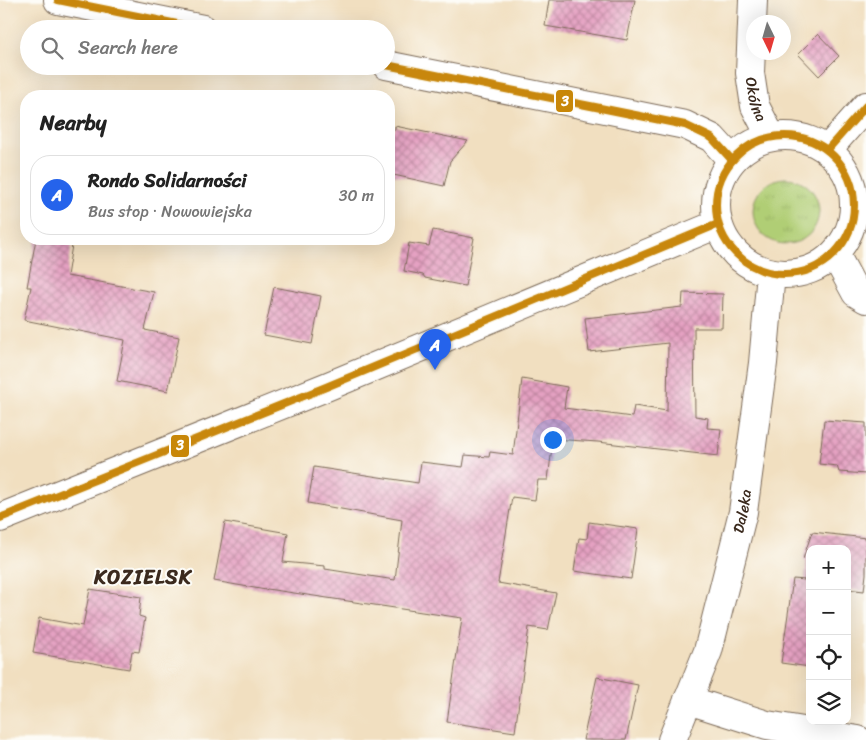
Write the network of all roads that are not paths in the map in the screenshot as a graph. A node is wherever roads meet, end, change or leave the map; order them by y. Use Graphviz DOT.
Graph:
graph roads {
  1 [pos="753,0"];
  2 [pos="66,1"];
  3 [pos="159,20"];
  4 [pos="395,67"];
  5 [pos="866,106"];
  6 [pos="771,136"];
  7 [pos="828,150"];
  8 [pos="732,160"];
  9 [pos="718,224"];
  10 [pos="835,254"];
  11 [pos="771,273"];
  12 [pos="866,299"];
  13 [pos="0,518"];
  14 [pos="688,700"];
  15 [pos="672,740"];
  16 [pos="858,740"];
  1 -- 6 [label="street, Okólna"];
  2 -- 3 [label="street"];
  4 -- 8 [label="street"];
  5 -- 7 [label="street"];
  6 -- 7 [label="street"];
  6 -- 8 [label="street"];
  7 -- 10 [label="street"];
  8 -- 9 [label="street"];
  9 -- 11 [label="street"];
  9 -- 13 [label="street"];
  10 -- 11 [label="street"];
  10 -- 12 [label="street"];
  11 -- 14 [label="street, Daleka"];
  14 -- 15 [label="street, Daleka"];
  14 -- 16 [label="street"];
}
